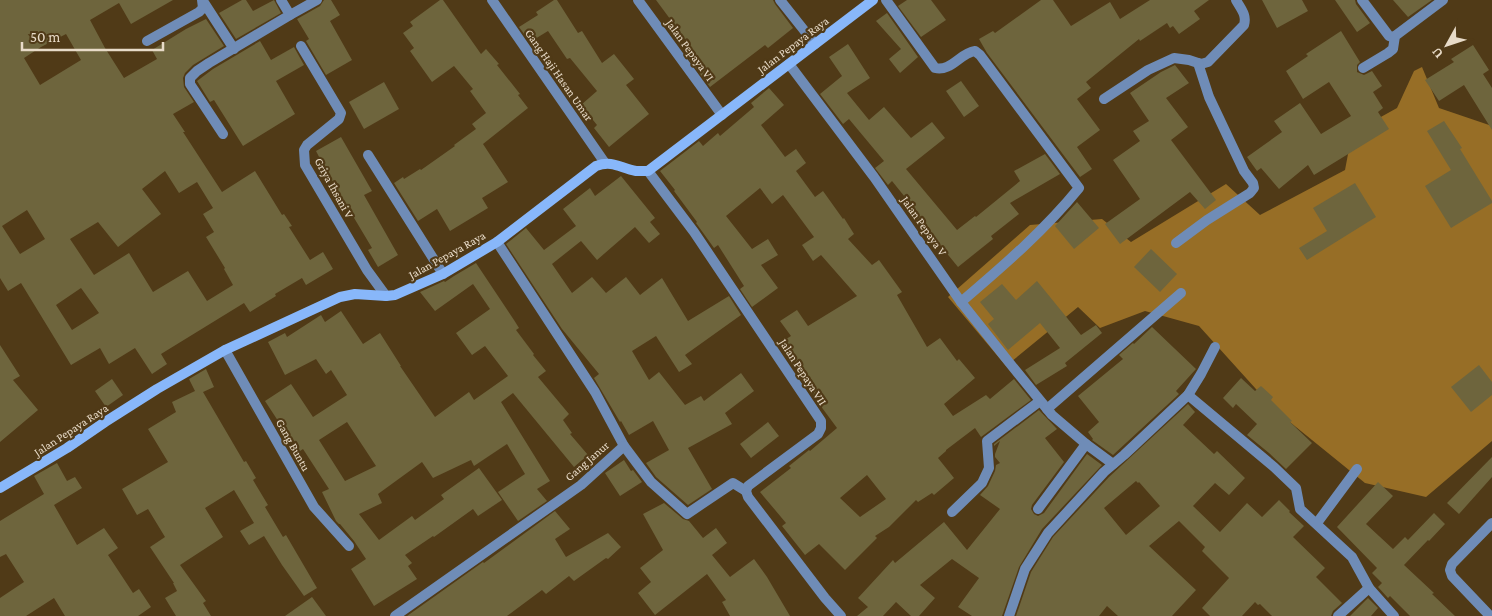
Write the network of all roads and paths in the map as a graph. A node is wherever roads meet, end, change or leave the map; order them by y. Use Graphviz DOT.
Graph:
graph roads {
  1 [pos="281,0"];
  2 [pos="317,0"];
  3 [pos="492,0"];
  4 [pos="638,0"];
  5 [pos="780,0"];
  6 [pos="873,0"];
  7 [pos="886,0"];
  8 [pos="1236,0"];
  9 [pos="1362,0"];
  10 [pos="1443,0"];
  11 [pos="202,1"];
  12 [pos="290,15"];
  13 [pos="1395,36"];
  14 [pos="147,41"];
  15 [pos="815,44"];
  16 [pos="301,46"];
  17 [pos="234,49"];
  18 [pos="1198,63"];
  19 [pos="789,64"];
  20 [pos="1363,68"];
  21 [pos="1104,99"];
  22 [pos="722,115"];
  23 [pos="223,134"];
  24 [pos="368,155"];
  25 [pos="605,163"];
  26 [pos="648,171"];
  27 [pos="497,242"];
  28 [pos="1176,243"];
  29 [pos="443,274"];
  30 [pos="1181,293"];
  31 [pos="386,296"];
  32 [pos="961,302"];
  33 [pos="1215,347"];
  34 [pos="225,350"];
  35 [pos="1188,395"];
  36 [pos="1044,405"];
  37 [pos="1086,444"];
  38 [pos="624,446"];
  39 [pos="1113,464"];
  40 [pos="1356,469"];
  41 [pos="0,488"];
  42 [pos="746,491"];
  43 [pos="1038,509"];
  44 [pos="952,512"];
  45 [pos="1317,523"];
  46 [pos="1492,523"];
  47 [pos="349,546"];
  48 [pos="1369,588"];
  49 [pos="395,616"];
  50 [pos="840,616"];
  51 [pos="1009,616"];
  52 [pos="1338,616"];
  53 [pos="1394,616"];
  54 [pos="1490,616"];
  1 -- 12 [label="street"];
  2 -- 12 [label="street"];
  3 -- 25 [label="street, Gang Haji Hasan Umar"];
  4 -- 22 [label="street, Jalan Pepaya VI"];
  5 -- 15 [label="street"];
  6 -- 15 [label="street, Jalan Pepaya Raya"];
  7 -- 32 [label="street"];
  8 -- 18 [label="street"];
  9 -- 13 [label="street"];
  10 -- 13 [label="street"];
  11 -- 14 [label="street"];
  11 -- 17 [label="street"];
  12 -- 17 [label="street"];
  13 -- 20 [label="street"];
  15 -- 19 [label="street, Jalan Pepaya Raya"];
  16 -- 31 [label="street, Griya Ihsani V"];
  17 -- 23 [label="street"];
  18 -- 21 [label="street"];
  18 -- 28 [label="street"];
  19 -- 22 [label="street, Jalan Pepaya Raya"];
  19 -- 32 [label="street, Jalan Pepaya V"];
  22 -- 26 [label="street, Jalan Pepaya Raya"];
  24 -- 29 [label="street"];
  25 -- 26 [label="street"];
  25 -- 27 [label="street, Jalan Pepaya Raya"];
  26 -- 42 [label="street, Jalan Pepaya VII"];
  27 -- 29 [label="street, Jalan Pepaya Raya"];
  27 -- 38 [label="street, Gang Janur"];
  29 -- 31 [label="street, Jalan Pepaya Raya"];
  30 -- 36 [label="street"];
  31 -- 34 [label="street, Jalan Pepaya Raya"];
  32 -- 36 [label="street, Jalan Pepaya V"];
  33 -- 35 [label="street"];
  34 -- 41 [label="street, Jalan Pepaya Raya"];
  34 -- 47 [label="street, Gang Buntu"];
  35 -- 39 [label="street"];
  35 -- 45 [label="street"];
  36 -- 37 [label="street, Jalan Pepaya V"];
  36 -- 44 [label="street"];
  37 -- 39 [label="street, Jalan Pepaya V"];
  37 -- 43 [label="street"];
  38 -- 42 [label="street"];
  38 -- 49 [label="street, Gang Janur"];
  39 -- 51 [label="street"];
  40 -- 45 [label="street"];
  42 -- 50 [label="street"];
  45 -- 48 [label="street"];
  46 -- 54 [label="street"];
  48 -- 52 [label="street"];
  48 -- 53 [label="street"];
}
